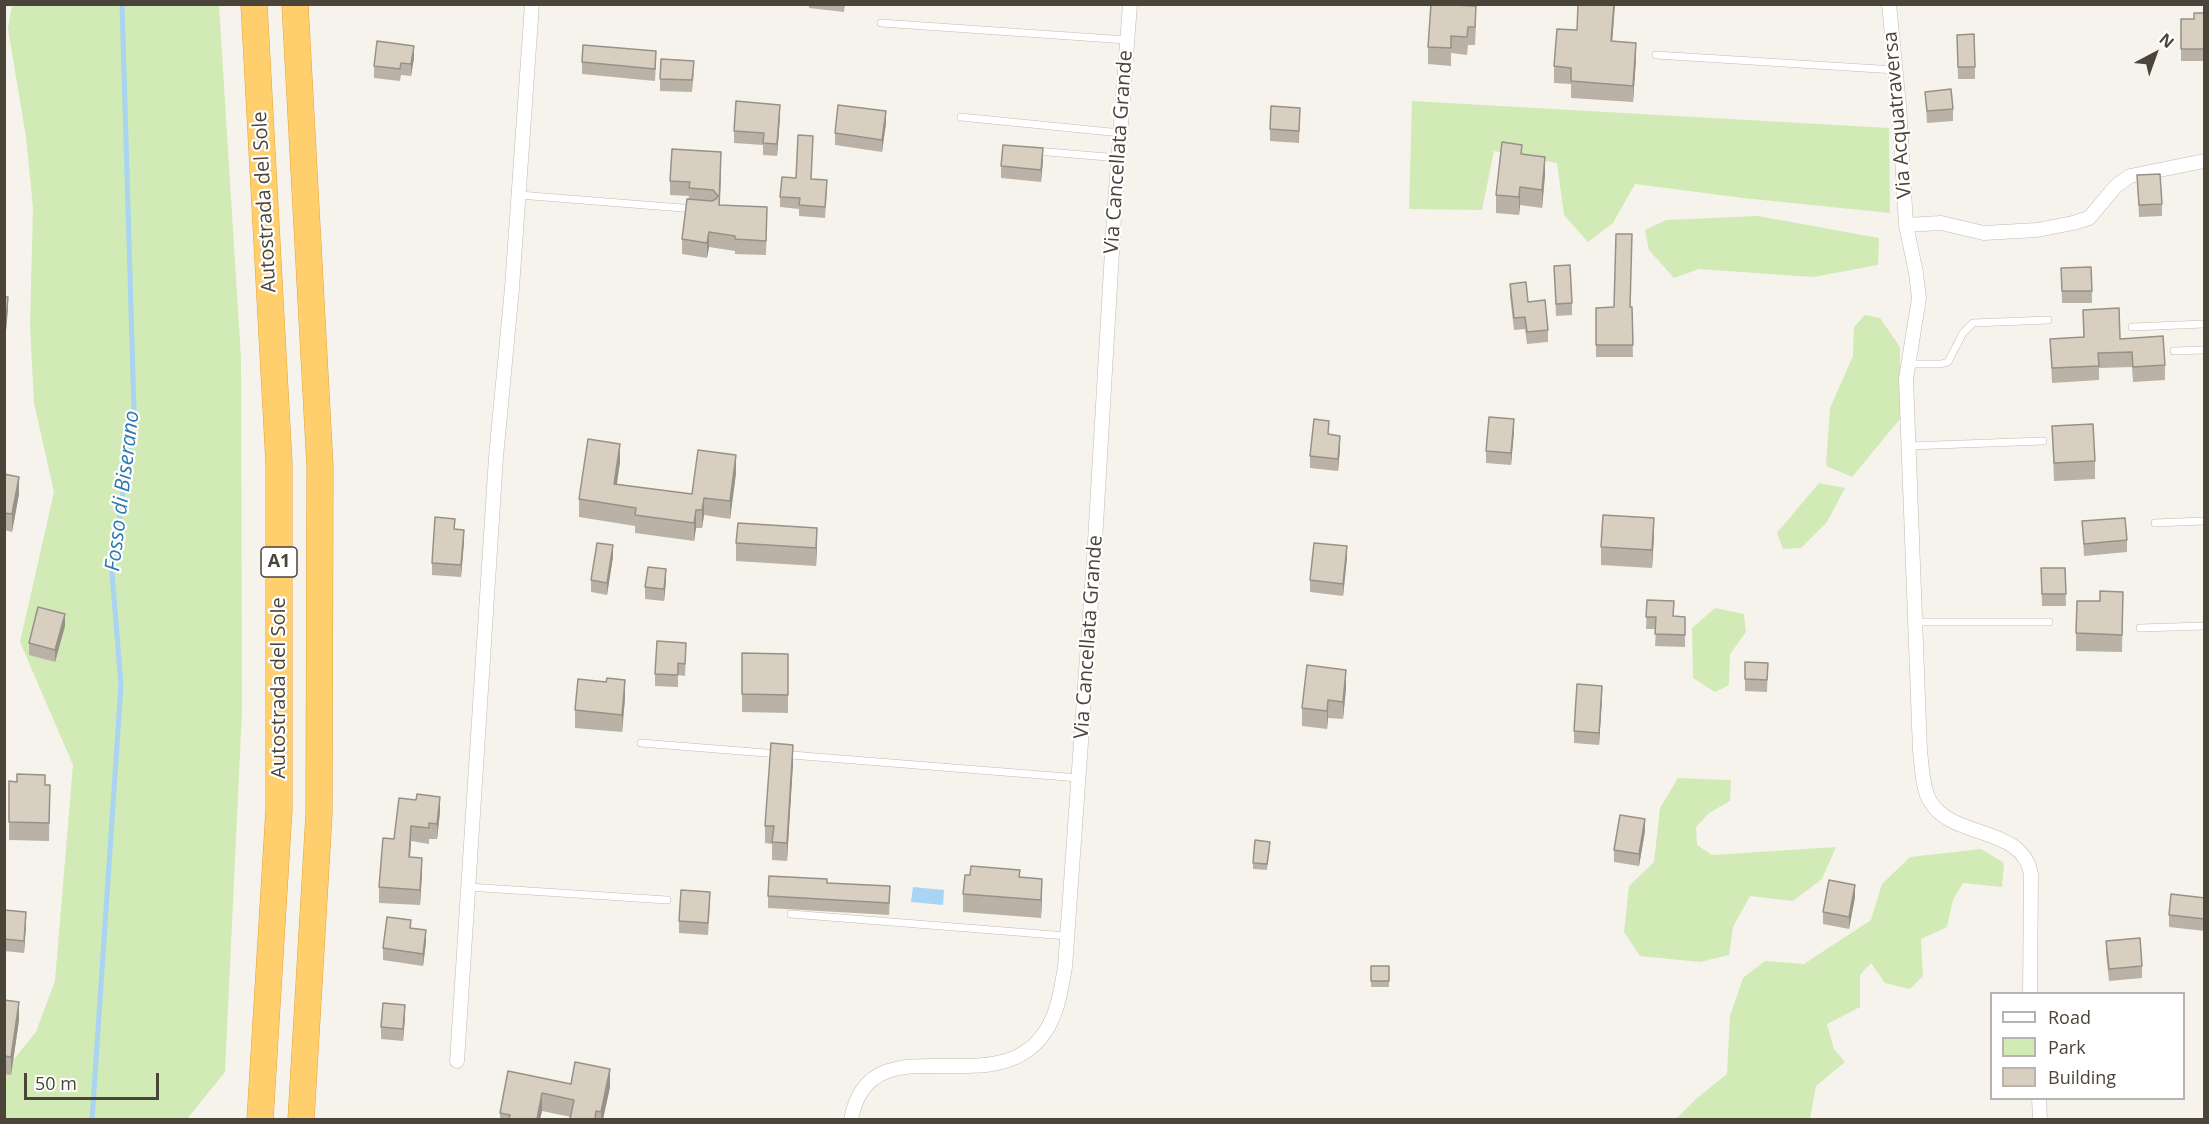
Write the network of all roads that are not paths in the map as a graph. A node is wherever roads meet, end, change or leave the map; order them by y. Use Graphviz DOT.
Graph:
graph roads {
  1 [pos="254,4"];
  2 [pos="295,4"];
  3 [pos="532,4"];
  4 [pos="1130,4"];
  5 [pos="1889,4"];
  6 [pos="880,23"];
  7 [pos="1127,40"];
  8 [pos="1656,55"];
  9 [pos="1895,70"];
  10 [pos="961,117"];
  11 [pos="1120,133"];
  12 [pos="1032,150"];
  13 [pos="1119,159"];
  14 [pos="2205,161"];
  15 [pos="519,195"];
  16 [pos="701,209"];
  17 [pos="1906,225"];
  18 [pos="2048,320"];
  19 [pos="2205,324"];
  20 [pos="2132,327"];
  21 [pos="2205,350"];
  22 [pos="2174,351"];
  23 [pos="1907,364"];
  24 [pos="2043,441"];
  25 [pos="1909,447"];
  26 [pos="2205,521"];
  27 [pos="2155,524"];
  28 [pos="1915,622"];
  29 [pos="2049,622"];
  30 [pos="2205,626"];
  31 [pos="2140,628"];
  32 [pos="641,743"];
  33 [pos="1079,778"];
  34 [pos="468,887"];
  35 [pos="667,900"];
  36 [pos="791,914"];
  37 [pos="1067,936"];
  38 [pos="2030,992"];
  39 [pos="457,1061"];
  40 [pos="2039,1100"];
  41 [pos="256,1115"];
  42 [pos="301,1119"];
  43 [pos="851,1119"];
  44 [pos="2040,1119"];
  1 -- 41 [label="highway, Autostrada del Sole / A1"];
  2 -- 42 [label="highway, Autostrada del Sole / A1"];
  3 -- 15 [label="street"];
  4 -- 7 [label="street, Via Cancellata Grande"];
  5 -- 9 [label="street, Via Acquatraversa"];
  6 -- 7 [label="lane"];
  7 -- 11 [label="street, Via Cancellata Grande"];
  8 -- 9 [label="lane"];
  9 -- 17 [label="street, Via Acquatraversa"];
  10 -- 11 [label="lane"];
  11 -- 13 [label="street, Via Cancellata Grande"];
  12 -- 13 [label="lane"];
  13 -- 33 [label="street, Via Cancellata Grande"];
  14 -- 17 [label="street"];
  15 -- 16 [label="lane"];
  15 -- 34 [label="street"];
  17 -- 23 [label="street, Via Acquatraversa"];
  18 -- 23 [label="lane"];
  19 -- 20 [label="lane"];
  21 -- 22 [label="lane"];
  23 -- 25 [label="street, Via Acquatraversa"];
  24 -- 25 [label="lane"];
  25 -- 28 [label="street, Via Acquatraversa"];
  26 -- 27 [label="lane"];
  28 -- 29 [label="lane"];
  28 -- 38 [label="street, Via Acquatraversa"];
  30 -- 31 [label="lane"];
  32 -- 33 [label="lane"];
  33 -- 37 [label="street, Via Cancellata Grande"];
  34 -- 35 [label="lane"];
  34 -- 39 [label="street"];
  36 -- 37 [label="lane"];
  37 -- 43 [label="street, Via Cancellata Grande"];
  40 -- 44 [label="street"];
}
